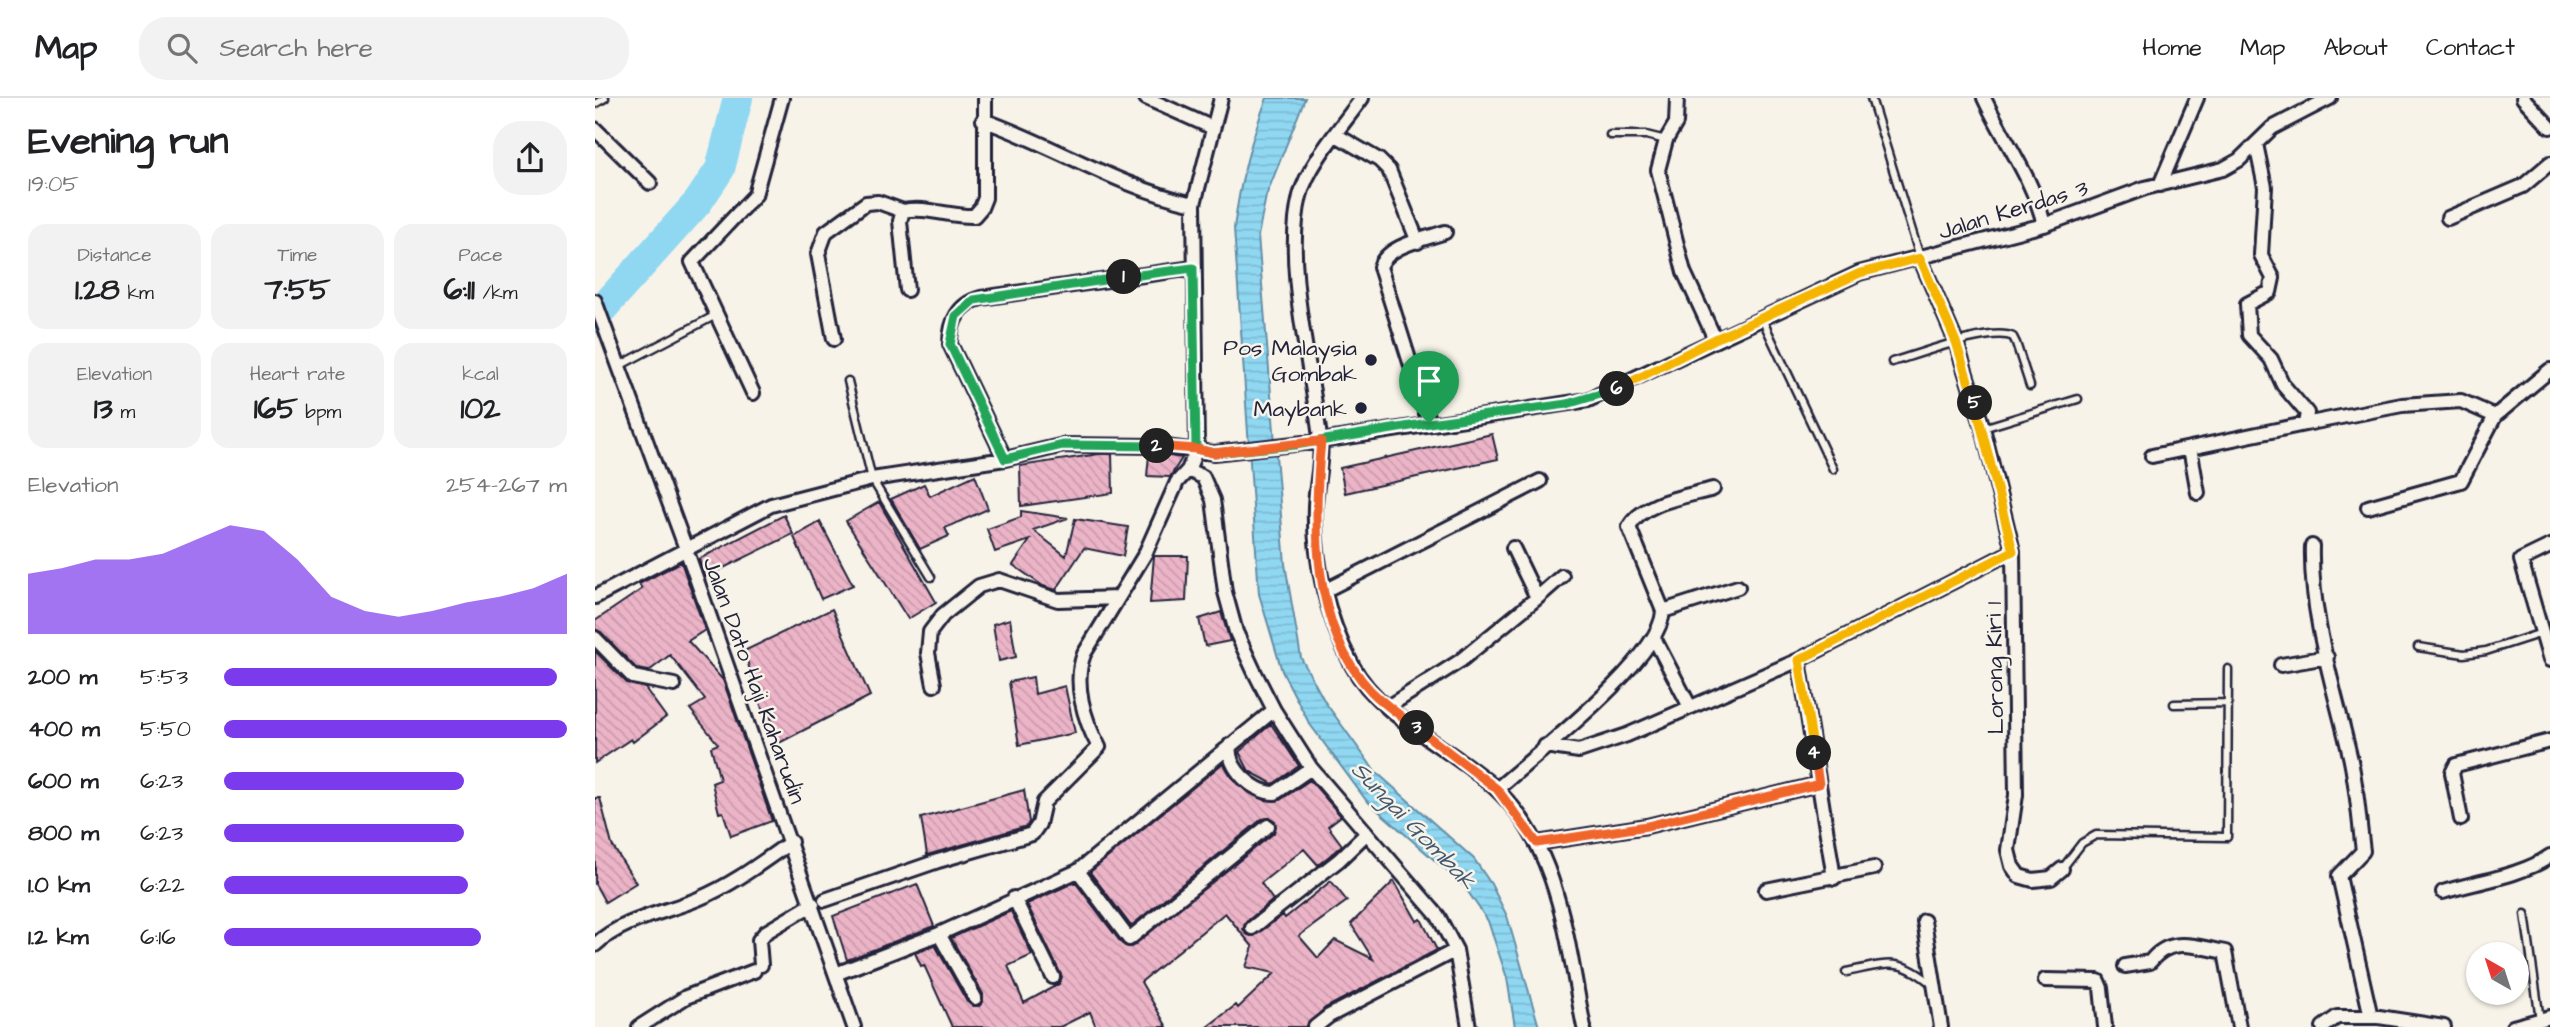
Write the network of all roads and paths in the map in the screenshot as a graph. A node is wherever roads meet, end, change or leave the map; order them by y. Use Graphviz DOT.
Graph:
graph roads {
  1 [pos="605,98"];
  2 [pos="782,98"];
  3 [pos="985,98"];
  4 [pos="1146,98"];
  5 [pos="1221,98"];
  6 [pos="1362,98"];
  7 [pos="1677,98"];
  8 [pos="1871,98"];
  9 [pos="1984,98"];
  10 [pos="2197,98"];
  11 [pos="2330,98"];
  12 [pos="2523,98"];
  13 [pos="595,104"];
  14 [pos="983,120"];
  15 [pos="1211,127"];
  16 [pos="2550,127"];
  17 [pos="595,129"];
  18 [pos="1336,135"];
  19 [pos="1610,135"];
  20 [pos="1666,140"];
  21 [pos="2256,144"];
  22 [pos="2550,163"];
  23 [pos="650,183"];
  24 [pos="2160,185"];
  25 [pos="1194,204"];
  26 [pos="904,211"];
  27 [pos="2448,218"];
  28 [pos="2044,225"];
  29 [pos="1445,232"];
  30 [pos="1418,242"];
  31 [pos="1920,258"];
  32 [pos="1193,268"];
  33 [pos="907,290"];
  34 [pos="595,301"];
  35 [pos="718,315"];
  36 [pos="1761,317"];
  37 [pos="834,339"];
  38 [pos="1715,339"];
  39 [pos="1956,342"];
  40 [pos="1892,362"];
  41 [pos="619,366"];
  42 [pos="2550,370"];
  43 [pos="848,381"];
  44 [pos="2030,386"];
  45 [pos="753,393"];
  46 [pos="2078,399"];
  47 [pos="2495,416"];
  48 [pos="1429,423"];
  49 [pos="2305,424"];
  50 [pos="1983,428"];
  51 [pos="1321,441"];
  52 [pos="2190,448"];
  53 [pos="1196,449"];
  54 [pos="2152,456"];
  55 [pos="1005,459"];
  56 [pos="1833,469"];
  57 [pos="1188,470"];
  58 [pos="872,479"];
  59 [pos="1541,481"];
  60 [pos="1713,489"];
  61 [pos="2198,493"];
  62 [pos="2368,507"];
  63 [pos="2312,546"];
  64 [pos="2550,546"];
  65 [pos="686,548"];
  66 [pos="1513,548"];
  67 [pos="2013,551"];
  68 [pos="1562,576"];
  69 [pos="931,577"];
  70 [pos="1738,587"];
  71 [pos="1324,591"];
  72 [pos="595,597"];
  73 [pos="1118,598"];
  74 [pos="1537,598"];
  75 [pos="1663,611"];
  76 [pos="2542,633"];
  77 [pos="595,638"];
  78 [pos="1654,638"];
  79 [pos="2418,647"];
  80 [pos="2327,657"];
  81 [pos="1799,660"];
  82 [pos="2550,660"];
  83 [pos="2281,665"];
  84 [pos="2228,669"];
  85 [pos="674,685"];
  86 [pos="934,685"];
  87 [pos="2228,703"];
  88 [pos="2174,704"];
  89 [pos="1389,706"];
  90 [pos="1690,707"];
  91 [pos="1273,710"];
  92 [pos="2550,741"];
  93 [pos="1230,745"];
  94 [pos="1545,746"];
  95 [pos="1311,768"];
  96 [pos="1819,784"];
  97 [pos="1497,789"];
  98 [pos="2461,819"];
  99 [pos="1268,826"];
  100 [pos="1367,833"];
  101 [pos="791,842"];
  102 [pos="1537,843"];
  103 [pos="2550,856"];
  104 [pos="1874,868"];
  105 [pos="2062,869"];
  106 [pos="1078,871"];
  107 [pos="1834,878"];
  108 [pos="1766,890"];
  109 [pos="2443,892"];
  110 [pos="1014,898"];
  111 [pos="819,902"];
  112 [pos="2525,914"];
  113 [pos="1924,921"];
  114 [pos="1252,928"];
  115 [pos="939,934"];
  116 [pos="595,945"];
  117 [pos="1456,950"];
  118 [pos="2125,966"];
  119 [pos="1846,972"];
  120 [pos="838,973"];
  121 [pos="1053,978"];
  122 [pos="2045,980"];
  123 [pos="1935,986"];
  124 [pos="975,998"];
  125 [pos="2371,1017"];
  126 [pos="2545,1019"];
  127 [pos="639,1027"];
  128 [pos="854,1027"];
  129 [pos="1315,1027"];
  130 [pos="1469,1027"];
  131 [pos="1584,1027"];
  132 [pos="1941,1027"];
  133 [pos="2105,1027"];
  134 [pos="2239,1027"];
  135 [pos="2323,1027"];
  136 [pos="2444,1027"];
  137 [pos="2513,1027"];
  1 -- 13 [label="lane"];
  2 -- 35 [label="street"];
  3 -- 14 [label="street"];
  4 -- 15 [label="street"];
  5 -- 15 [label="street"];
  6 -- 18 [label="street"];
  7 -- 20 [label="street"];
  8 -- 31 [label="lane"];
  9 -- 28 [label="street"];
  10 -- 24 [label="street"];
  11 -- 21 [label="street, Jalan Kerdas 3"];
  12 -- 16 [label="street"];
  14 -- 25 [label="street"];
  14 -- 26 [label="street"];
  15 -- 25 [label="street"];
  17 -- 23 [label="street"];
  18 -- 30 [label="street"];
  18 -- 51 [label="street"];
  19 -- 20 [label="lane"];
  20 -- 38 [label="street"];
  21 -- 24 [label="street, Jalan Kerdas 3"];
  21 -- 49 [label="street"];
  22 -- 27 [label="street"];
  24 -- 28 [label="street, Jalan Kerdas 3"];
  25 -- 32 [label="street"];
  26 -- 33 [label="street"];
  26 -- 37 [label="street"];
  28 -- 31 [label="street, Jalan Kerdas 3"];
  29 -- 30 [label="street"];
  30 -- 48 [label="street"];
  31 -- 36 [label="street, Jalan Kerdas 3"];
  31 -- 39 [label="street, Lorong Kiri 1"];
  32 -- 53 [label="street"];
  32 -- 55 [label="street"];
  34 -- 41 [label="street, Jalan Dato Haji Kaharudin"];
  35 -- 41 [label="lane"];
  35 -- 45 [label="street"];
  36 -- 38 [label="street, Jalan Kerdas 3"];
  36 -- 56 [label="lane"];
  38 -- 48 [label="street, Jalan Kerdas 3"];
  39 -- 40 [label="lane"];
  39 -- 44 [label="lane"];
  39 -- 50 [label="street, Lorong Kiri 1"];
  41 -- 65 [label="street, Jalan Dato Haji Kaharudin"];
  42 -- 47 [label="street"];
  43 -- 58 [label="lane"];
  46 -- 50 [label="lane"];
  47 -- 49 [label="street"];
  47 -- 62 [label="street"];
  48 -- 51 [label="street, Jalan Kerdas 3"];
  49 -- 52 [label="street"];
  50 -- 67 [label="street, Lorong Kiri 1"];
  51 -- 53 [label="street, Jalan Kerdas 3"];
  51 -- 71 [label="street"];
  52 -- 54 [label="street"];
  52 -- 61 [label="street"];
  53 -- 55 [label="street, Jalan Kerdas 3"];
  53 -- 57 [label="street"];
  55 -- 58 [label="street, Jalan Kerdas 3"];
  57 -- 73 [label="street"];
  57 -- 91 [label="street"];
  58 -- 65 [label="street, Jalan Kerdas 3"];
  58 -- 69 [label="lane"];
  59 -- 71 [label="street"];
  60 -- 75 [label="street"];
  63 -- 80 [label="street"];
  64 -- 76 [label="street"];
  65 -- 72 [label="street, Jalan Kerdas 3"];
  65 -- 101 [label="street, Jalan Dato Haji Kaharudin"];
  66 -- 74 [label="street"];
  67 -- 81 [label="street"];
  67 -- 105 [label="street, Lorong Kiri 1"];
  68 -- 74 [label="street"];
  70 -- 75 [label="street"];
  71 -- 89 [label="street"];
  73 -- 86 [label="street"];
  73 -- 111 [label="street"];
  74 -- 89 [label="street"];
  75 -- 78 [label="street"];
  76 -- 79 [label="lane"];
  76 -- 82 [label="street"];
  77 -- 85 [label="street"];
  78 -- 90 [label="street"];
  78 -- 94 [label="street"];
  80 -- 83 [label="street"];
  80 -- 125 [label="street"];
  81 -- 90 [label="street"];
  81 -- 96 [label="street"];
  84 -- 87 [label="lane"];
  87 -- 88 [label="lane"];
  87 -- 105 [label="lane"];
  89 -- 97 [label="street"];
  90 -- 94 [label="street"];
  91 -- 93 [label="street"];
  91 -- 95 [label="street"];
  92 -- 98 [label="street"];
  93 -- 95 [label="street"];
  93 -- 106 [label="street"];
  94 -- 97 [label="street"];
  95 -- 100 [label="street"];
  96 -- 102 [label="street"];
  96 -- 107 [label="street"];
  97 -- 102 [label="street"];
  99 -- 106 [label="street"];
  100 -- 114 [label="street"];
  100 -- 117 [label="street"];
  101 -- 111 [label="street, Jalan Dato Haji Kaharudin"];
  101 -- 116 [label="street"];
  102 -- 131 [label="street"];
  103 -- 109 [label="street"];
  104 -- 107 [label="street"];
  106 -- 110 [label="street"];
  107 -- 108 [label="street"];
  110 -- 115 [label="street"];
  110 -- 121 [label="street"];
  111 -- 120 [label="street, Jalan Dato Haji Kaharudin"];
  111 -- 127 [label="street"];
  112 -- 126 [label="lane"];
  113 -- 123 [label="street"];
  115 -- 120 [label="street"];
  115 -- 124 [label="street"];
  117 -- 129 [label="street"];
  117 -- 130 [label="street"];
  118 -- 134 [label="street"];
  119 -- 123 [label="lane"];
  120 -- 128 [label="street, Jalan Dato Haji Kaharudin"];
  122 -- 133 [label="street"];
  123 -- 132 [label="street"];
  125 -- 135 [label="street"];
  125 -- 136 [label="street"];
  126 -- 137 [label="street"];
}
